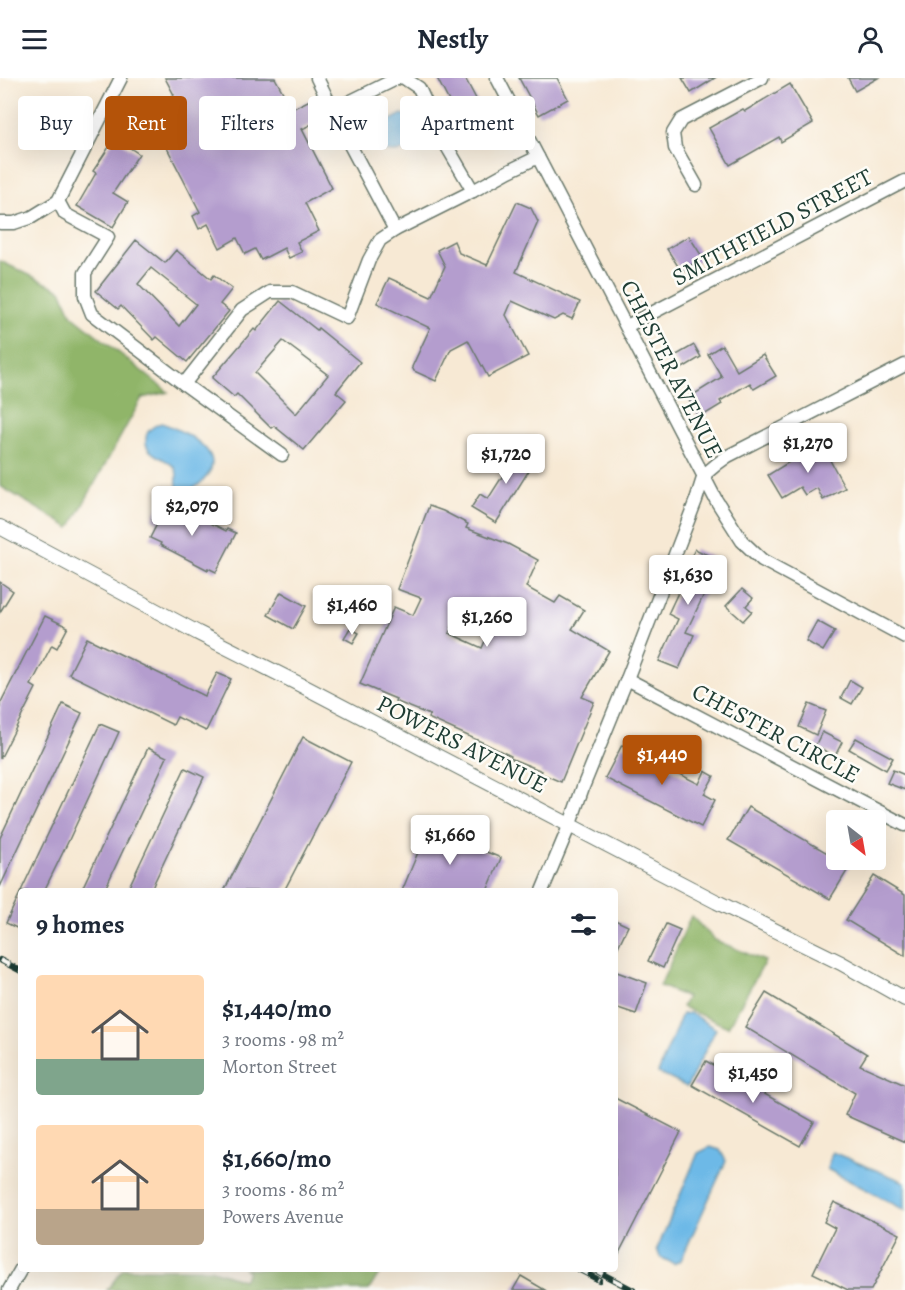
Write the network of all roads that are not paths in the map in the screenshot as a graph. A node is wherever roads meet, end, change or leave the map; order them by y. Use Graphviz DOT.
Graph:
graph roads {
  1 [pos="121,78"];
  2 [pos="317,78"];
  3 [pos="398,78"];
  4 [pos="404,78"];
  5 [pos="497,78"];
  6 [pos="762,78"];
  7 [pos="326,96"];
  8 [pos="361,96"];
  9 [pos="353,150"];
  10 [pos="538,157"];
  11 [pos="905,181"];
  12 [pos="696,185"];
  13 [pos="473,191"];
  14 [pos="58,201"];
  15 [pos="0,224"];
  16 [pos="395,230"];
  17 [pos="627,326"];
  18 [pos="905,365"];
  19 [pos="184,384"];
  20 [pos="282,455"];
  21 [pos="704,475"];
  22 [pos="0,527"];
  23 [pos="905,637"];
  24 [pos="627,679"];
  25 [pos="570,825"];
  26 [pos="905,825"];
  27 [pos="543,888"];
  28 [pos="905,999"];
  29 [pos="19,1272"];
  30 [pos="9,1290"];
  1 -- 14 [label="street"];
  2 -- 7 [label="street"];
  3 -- 8 [label="street"];
  4 -- 13 [label="street"];
  5 -- 10 [label="street, CHESTER AVENUE"];
  6 -- 12 [label="street"];
  9 -- 16 [label="street"];
  10 -- 13 [label="street"];
  10 -- 17 [label="street, CHESTER AVENUE"];
  11 -- 17 [label="street, SMITHFIELD STREET"];
  13 -- 16 [label="street"];
  14 -- 15 [label="street"];
  14 -- 19 [label="street"];
  16 -- 19 [label="street"];
  17 -- 21 [label="street, CHESTER AVENUE"];
  18 -- 21 [label="street"];
  19 -- 20 [label="street"];
  21 -- 23 [label="street, CHESTER AVENUE"];
  21 -- 24 [label="street"];
  22 -- 25 [label="street, POWERS AVENUE"];
  24 -- 25 [label="street"];
  24 -- 26 [label="street, CHESTER CIRCLE"];
  25 -- 27 [label="street"];
  25 -- 28 [label="street, POWERS AVENUE"];
  29 -- 30 [label="street"];
}
